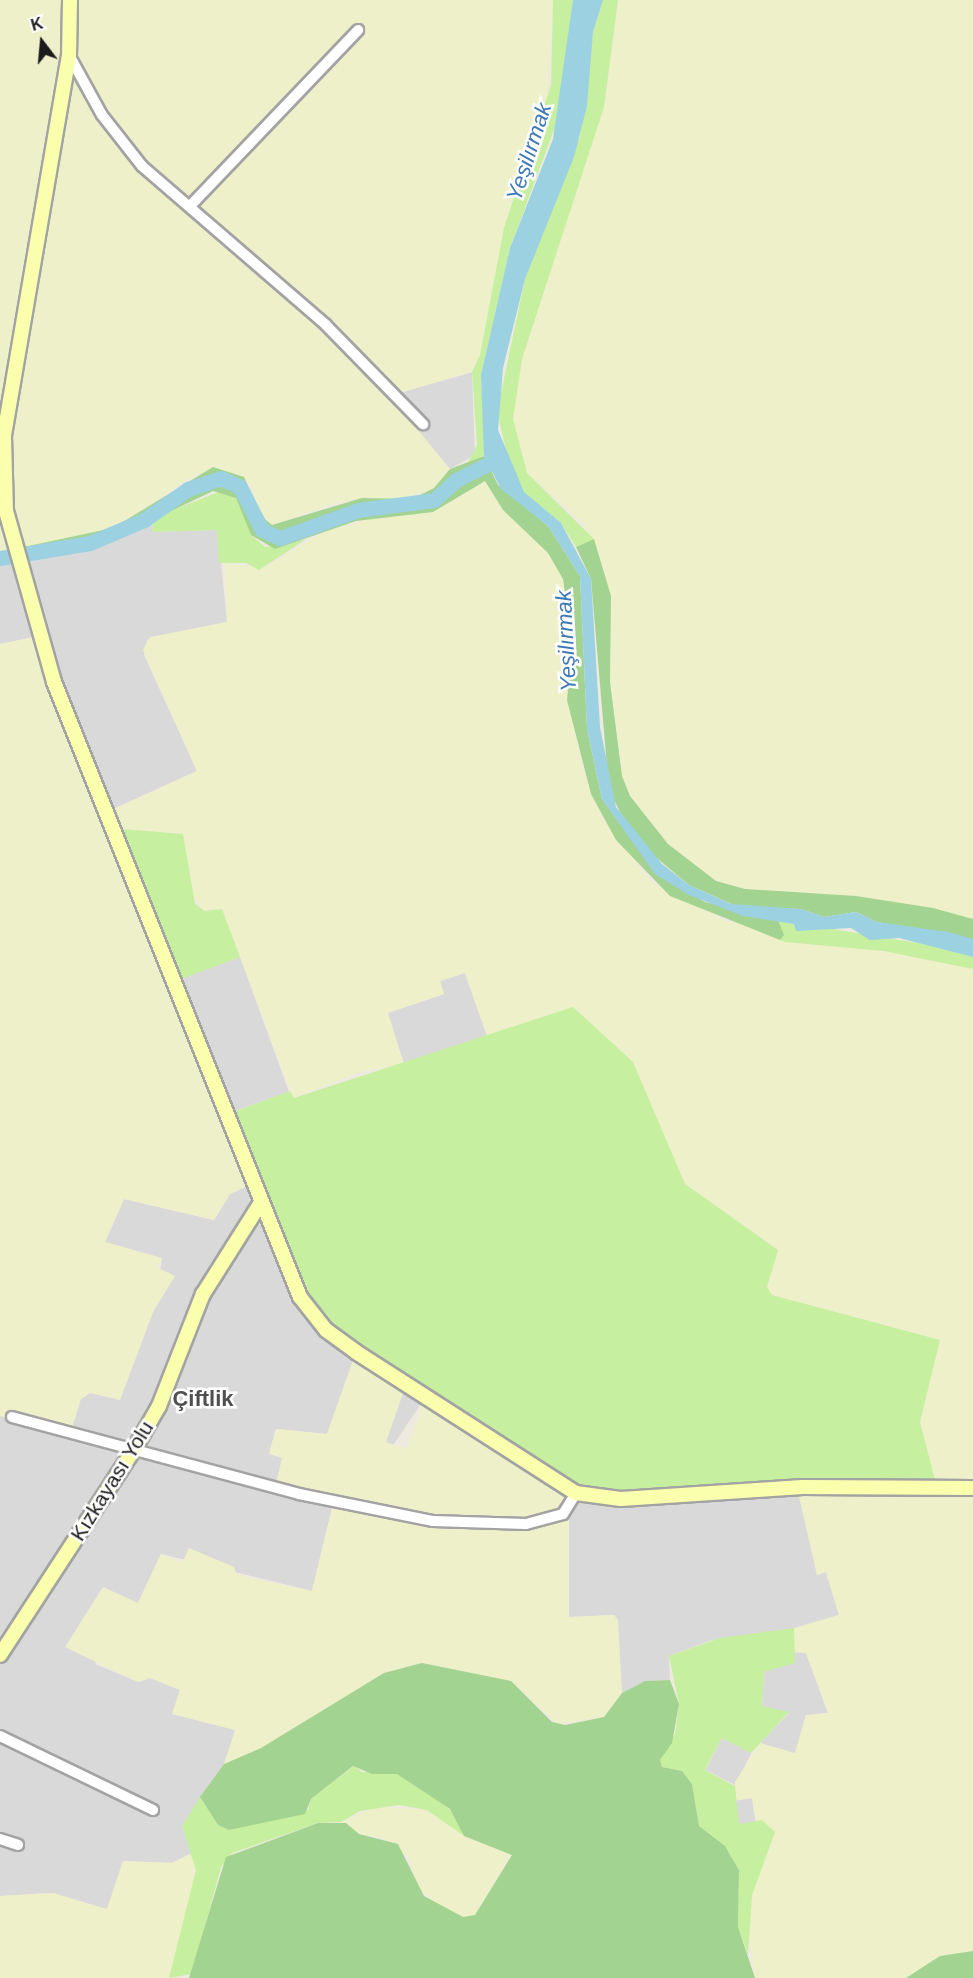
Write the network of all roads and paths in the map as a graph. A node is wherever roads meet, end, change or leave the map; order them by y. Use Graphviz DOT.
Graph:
graph roads {
  1 [pos="70,0"];
  2 [pos="358,30"];
  3 [pos="69,55"];
  4 [pos="192,205"];
  5 [pos="4,407"];
  6 [pos="423,424"];
  7 [pos="260,1204"];
  8 [pos="12,1417"];
  9 [pos="136,1446"];
  10 [pos="973,1488"];
  11 [pos="576,1493"];
  12 [pos="0,1655"];
  13 [pos="0,1736"];
  14 [pos="153,1810"];
  15 [pos="0,1839"];
  16 [pos="18,1845"];
  1 -- 3 [label="street"];
  2 -- 4 [label="street"];
  3 -- 4 [label="street"];
  3 -- 5 [label="street"];
  4 -- 6 [label="street"];
  5 -- 7 [label="street"];
  7 -- 9 [label="street, Kızkayası Yolu"];
  7 -- 11 [label="street"];
  8 -- 9 [label="street"];
  9 -- 11 [label="street"];
  9 -- 12 [label="street, Kızkayası Yolu"];
  10 -- 11 [label="street"];
  13 -- 14 [label="street"];
  15 -- 16 [label="street"];
}
